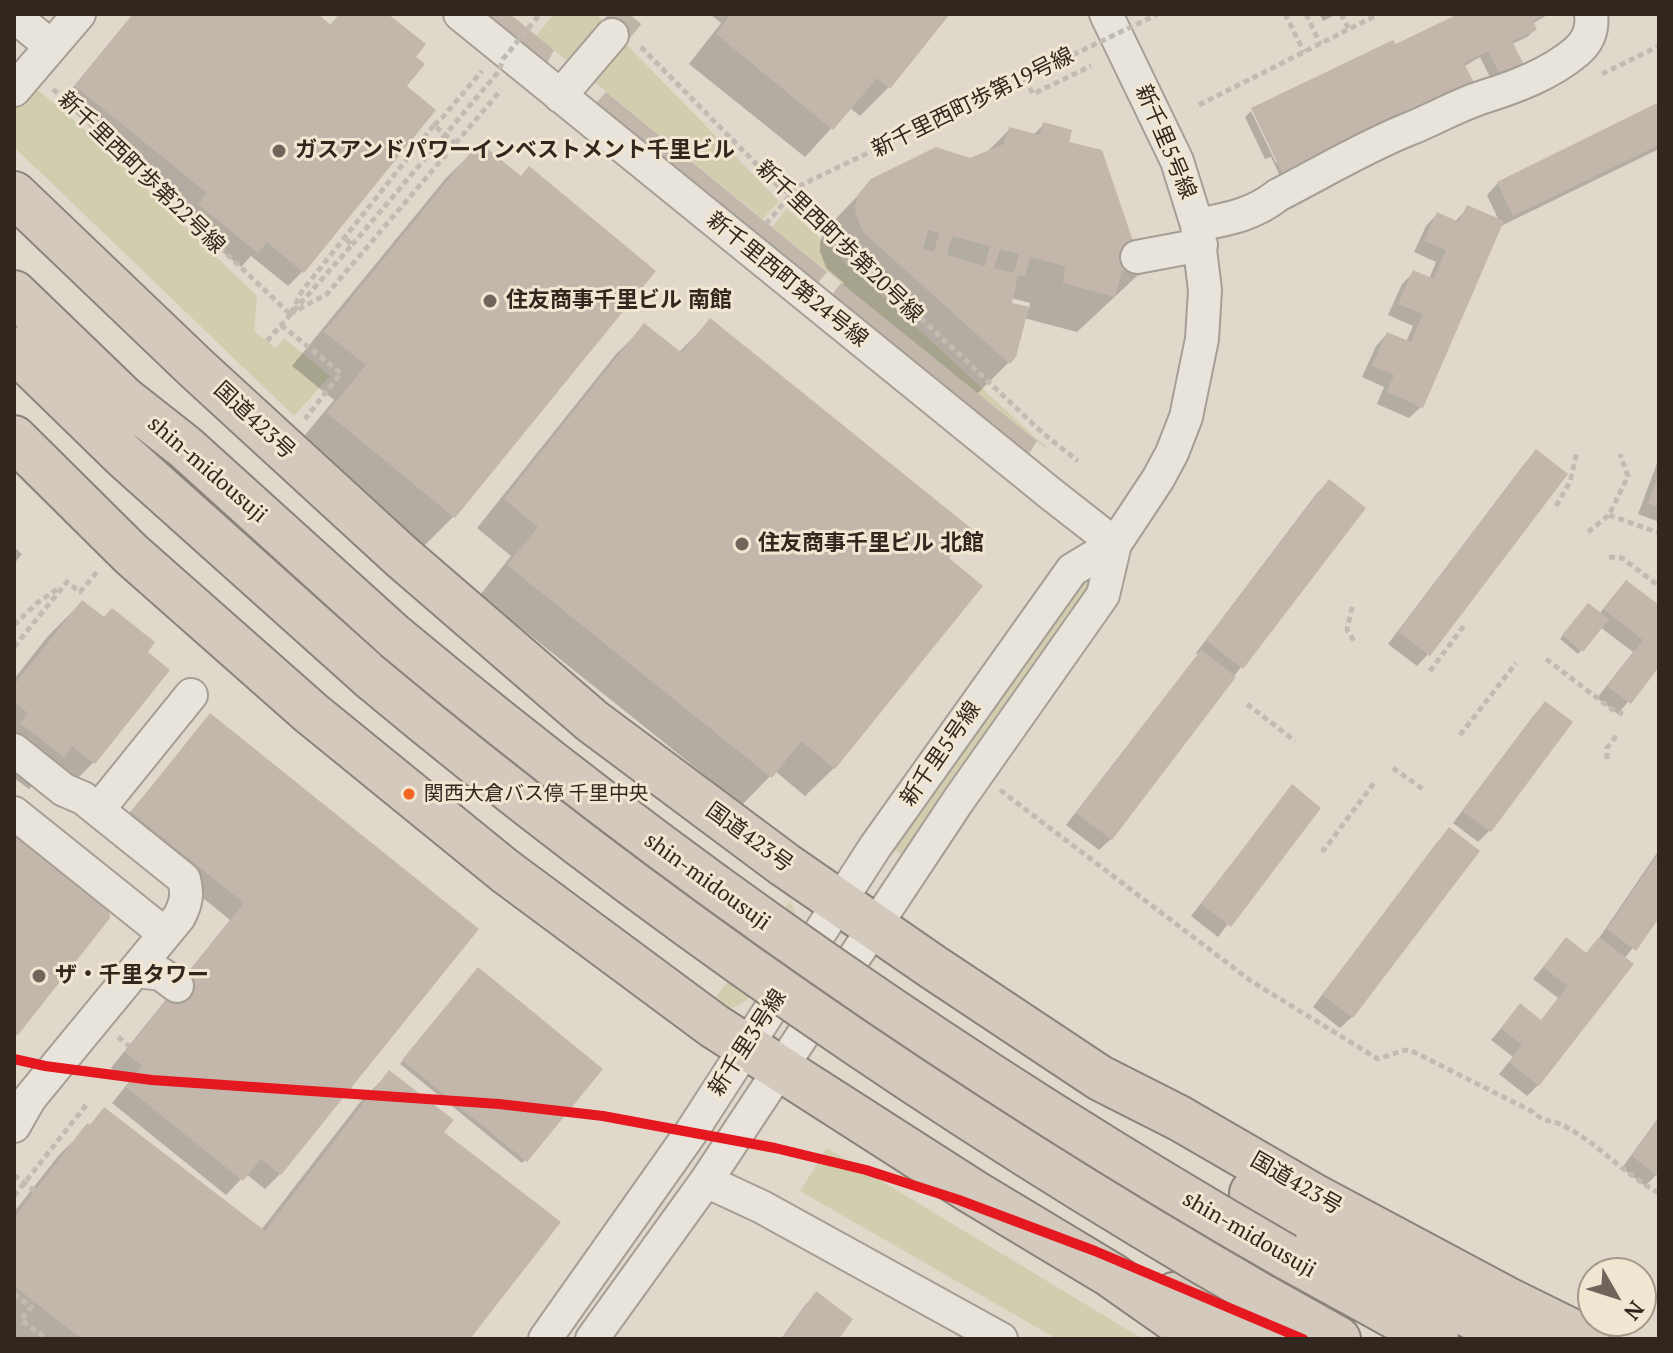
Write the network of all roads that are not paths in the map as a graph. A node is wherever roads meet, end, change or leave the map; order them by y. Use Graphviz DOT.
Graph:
graph roads {
  1 [pos="79,14"];
  2 [pos="1106,14"];
  3 [pos="1591,14"];
  4 [pos="473,15"];
  5 [pos="19,20"];
  6 [pos="621,36"];
  7 [pos="51,46"];
  8 [pos="14,90"];
  9 [pos="560,96"];
  10 [pos="14,194"];
  11 [pos="1199,235"];
  12 [pos="1137,257"];
  13 [pos="14,259"];
  14 [pos="14,293"];
  15 [pos="14,349"];
  16 [pos="14,374"];
  17 [pos="14,438"];
  18 [pos="185,447"];
  19 [pos="124,456"];
  20 [pos="1115,544"];
  21 [pos="191,695"];
  22 [pos="14,750"];
  23 [pos="98,810"];
  24 [pos="14,813"];
  25 [pos="839,903"];
  26 [pos="875,927"];
  27 [pos="165,934"];
  28 [pos="137,971"];
  29 [pos="177,986"];
  30 [pos="764,1057"];
  31 [pos="1100,1078"];
  32 [pos="14,1126"];
  33 [pos="706,1181"];
  34 [pos="1111,1275"];
  35 [pos="1264,1318"];
  36 [pos="545,1339"];
  37 [pos="592,1339"];
  38 [pos="1001,1339"];
  39 [pos="1202,1339"];
  40 [pos="1338,1339"];
  41 [pos="1436,1339"];
  42 [pos="1514,1339"];
  43 [pos="1587,1339"];
  1 -- 7 [label="street"];
  2 -- 11 [label="street, 新千里5号線"];
  3 -- 11 [label="street"];
  4 -- 9 [label="street, 新千里西町第24号線"];
  5 -- 7 [label="street"];
  6 -- 9 [label="street"];
  7 -- 8 [label="street"];
  9 -- 20 [label="street, 新千里西町第24号線"];
  10 -- 25 [label="highway, 国道423号"];
  11 -- 12 [label="street"];
  11 -- 20 [label="street, 新千里5号線"];
  13 -- 18 [label="highway"];
  14 -- 18 [label="highway, shin-midousuji"];
  15 -- 19 [label="highway, shin-midousuji"];
  16 -- 19 [label="highway"];
  17 -- 30 [label="highway"];
  18 -- 41 [label="highway, shin-midousuji, bridge"];
  19 -- 35 [label="highway, shin-midousuji, bridge"];
  20 -- 25 [label="street, 新千里5号線"];
  20 -- 26 [label="street, 新千里5号線"];
  21 -- 23 [label="street"];
  22 -- 23 [label="street"];
  23 -- 27 [label="street"];
  24 -- 27 [label="street"];
  25 -- 26 [label="highway, 国道423号"];
  25 -- 30 [label="street, 新千里3号線"];
  26 -- 30 [label="street, 新千里3号線"];
  26 -- 31 [label="highway, 国道423号"];
  27 -- 28 [label="street"];
  28 -- 29 [label="street"];
  28 -- 32 [label="street"];
  30 -- 33 [label="street, 新千里3号線"];
  30 -- 34 [label="highway"];
  30 -- 36 [label="street, 新千里3号線"];
  31 -- 42 [label="highway"];
  31 -- 43 [label="highway, 国道423号"];
  33 -- 37 [label="street, 新千里3号線"];
  33 -- 38 [label="street"];
  34 -- 35 [label="highway"];
  34 -- 39 [label="highway"];
  35 -- 40 [label="highway, shin-midousuji"];
}
